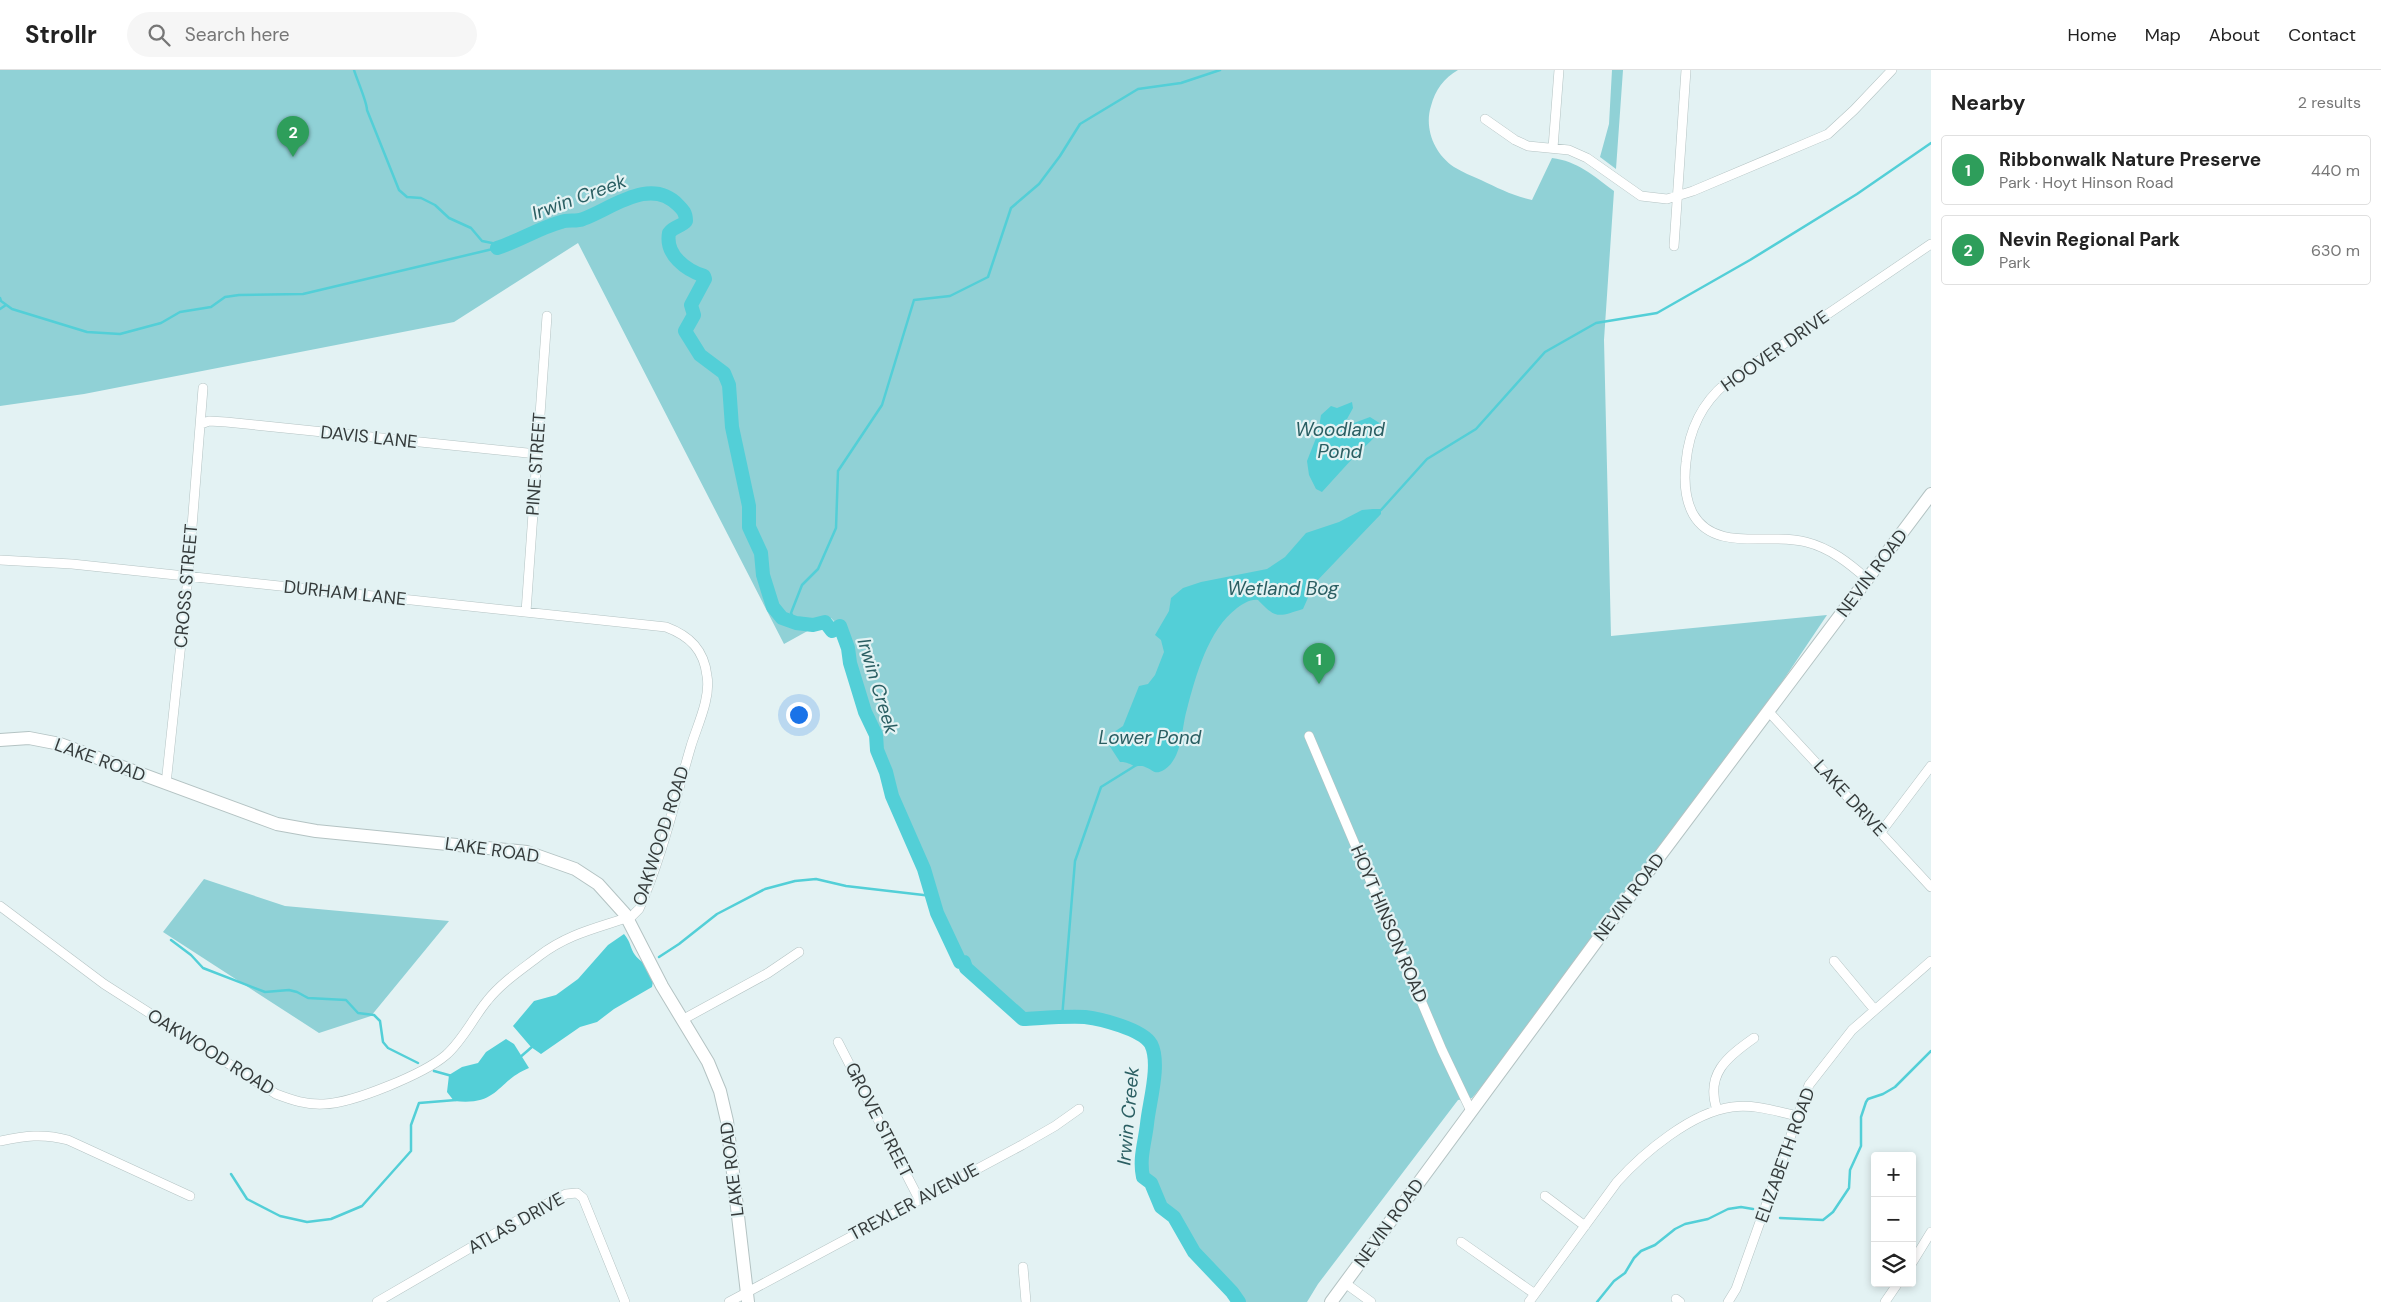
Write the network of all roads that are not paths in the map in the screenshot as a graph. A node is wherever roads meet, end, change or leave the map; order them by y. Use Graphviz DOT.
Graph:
graph roads {
  1 [pos="1559,70"];
  2 [pos="1686,70"];
  3 [pos="1892,70"];
  4 [pos="1485,119"];
  5 [pos="1553,148"];
  6 [pos="1677,197"];
  7 [pos="1931,244"];
  8 [pos="1674,246"];
  9 [pos="547,316"];
  10 [pos="203,388"];
  11 [pos="201,424"];
  12 [pos="537,454"];
  13 [pos="1931,494"];
  14 [pos="0,560"];
  15 [pos="188,577"];
  16 [pos="1867,579"];
  17 [pos="526,612"];
  18 [pos="688,637"];
  19 [pos="1768,710"];
  20 [pos="1309,736"];
  21 [pos="0,740"];
  22 [pos="1931,766"];
  23 [pos="166,784"];
  24 [pos="1881,832"];
  25 [pos="1931,887"];
  26 [pos="0,906"];
  27 [pos="627,918"];
  28 [pos="799,952"];
  29 [pos="1834,961"];
  30 [pos="1931,961"];
  31 [pos="1874,1009"];
  32 [pos="682,1020"];
  33 [pos="1754,1038"];
  34 [pos="838,1042"];
  35 [pos="1079,1109"];
  36 [pos="1471,1110"];
  37 [pos="1717,1110"];
  38 [pos="1797,1116"];
  39 [pos="0,1141"];
  40 [pos="190,1196"];
  41 [pos="1545,1196"];
  42 [pos="920,1199"];
  43 [pos="1585,1226"];
  44 [pos="1931,1232"];
  45 [pos="1461,1242"];
  46 [pos="1916,1256"];
  47 [pos="1023,1267"];
  48 [pos="1345,1282"];
  49 [pos="1895,1287"];
  50 [pos="1535,1294"];
  51 [pos="748,1297"];
  52 [pos="377,1302"];
  53 [pos="625,1302"];
  54 [pos="728,1302"];
  55 [pos="1026,1302"];
  56 [pos="1331,1302"];
  57 [pos="1371,1302"];
  58 [pos="1529,1302"];
  59 [pos="1728,1302"];
  60 [pos="1885,1302"];
  1 -- 5 [label="street"];
  2 -- 6 [label="street"];
  3 -- 6 [label="street"];
  4 -- 5 [label="street"];
  5 -- 6 [label="street"];
  6 -- 8 [label="street"];
  7 -- 16 [label="street, HOOVER DRIVE"];
  9 -- 12 [label="street, PINE STREET"];
  10 -- 11 [label="street, CROSS STREET"];
  11 -- 12 [label="street, DAVIS LANE"];
  11 -- 15 [label="street, CROSS STREET"];
  12 -- 17 [label="street, PINE STREET"];
  13 -- 16 [label="street, NEVIN ROAD"];
  14 -- 15 [label="street, DURHAM LANE"];
  15 -- 17 [label="street, DURHAM LANE"];
  15 -- 23 [label="street, CROSS STREET"];
  16 -- 19 [label="street, NEVIN ROAD"];
  17 -- 18 [label="street, DURHAM LANE"];
  18 -- 27 [label="street, OAKWOOD ROAD"];
  19 -- 24 [label="street, LAKE DRIVE"];
  19 -- 36 [label="street, NEVIN ROAD"];
  20 -- 36 [label="street, HOYT HINSON ROAD"];
  21 -- 23 [label="street, LAKE ROAD"];
  22 -- 24 [label="street"];
  23 -- 27 [label="street, LAKE ROAD"];
  24 -- 25 [label="street, LAKE DRIVE"];
  26 -- 27 [label="street, OAKWOOD ROAD"];
  27 -- 32 [label="street, LAKE ROAD"];
  28 -- 32 [label="street"];
  29 -- 31 [label="street"];
  30 -- 31 [label="street, ELIZABETH ROAD"];
  31 -- 38 [label="street, ELIZABETH ROAD"];
  32 -- 51 [label="street, LAKE ROAD"];
  33 -- 37 [label="street"];
  34 -- 42 [label="street, GROVE STREET"];
  35 -- 42 [label="street, TREXLER AVENUE"];
  36 -- 48 [label="street, NEVIN ROAD"];
  37 -- 38 [label="street"];
  37 -- 43 [label="street"];
  38 -- 59 [label="street, ELIZABETH ROAD"];
  39 -- 40 [label="street"];
  41 -- 43 [label="street"];
  42 -- 51 [label="street, TREXLER AVENUE"];
  43 -- 50 [label="street"];
  44 -- 46 [label="street"];
  45 -- 50 [label="street"];
  47 -- 55 [label="street"];
  48 -- 56 [label="street, NEVIN ROAD"];
  48 -- 57 [label="street"];
  49 -- 60 [label="street"];
  50 -- 58 [label="street"];
  51 -- 54 [label="street, TREXLER AVENUE"];
  52 -- 53 [label="street, ATLAS DRIVE"];
}
